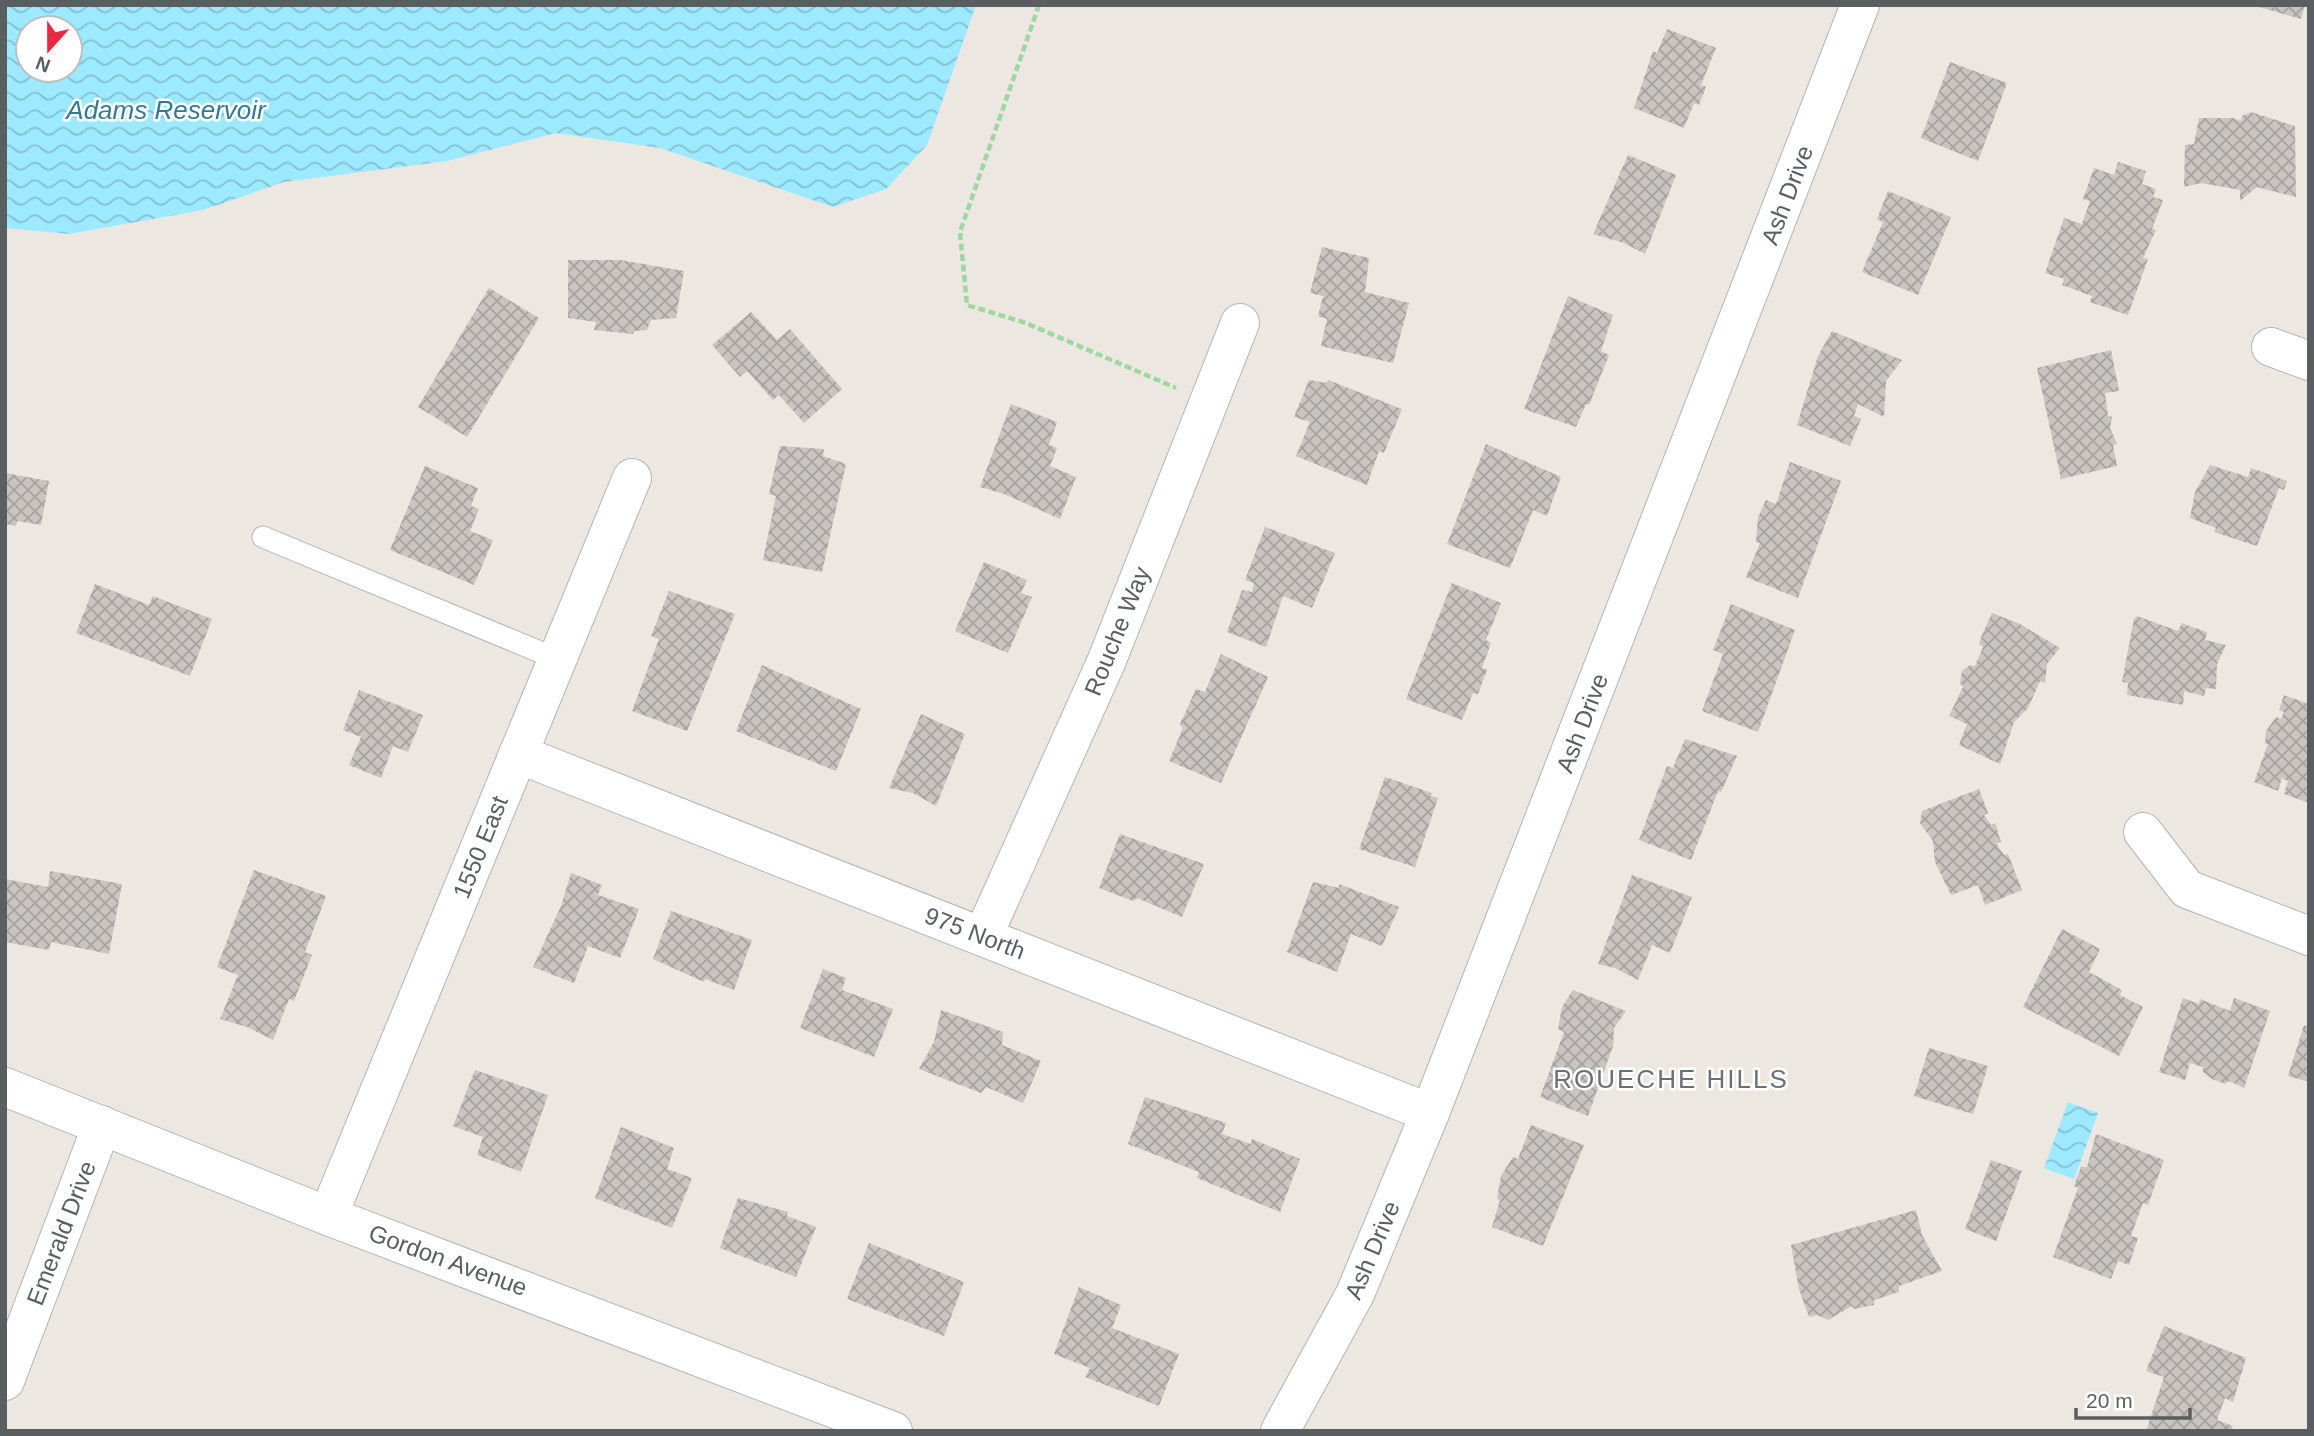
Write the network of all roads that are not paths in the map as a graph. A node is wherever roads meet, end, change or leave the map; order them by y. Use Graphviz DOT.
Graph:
graph roads {
  1 [pos="1860,5"];
  2 [pos="1240,323"];
  3 [pos="2271,348"];
  4 [pos="2309,361"];
  5 [pos="632,478"];
  6 [pos="263,537"];
  7 [pos="557,659"];
  8 [pos="518,754"];
  9 [pos="2143,832"];
  10 [pos="983,936"];
  11 [pos="2309,936"];
  12 [pos="5,1087"];
  13 [pos="1430,1113"];
  14 [pos="102,1125"];
  15 [pos="328,1216"];
  16 [pos="5,1381"];
  17 [pos="892,1431"];
  18 [pos="1280,1431"];
  1 -- 13 [label="street, Ash Drive"];
  2 -- 10 [label="street, Rouche Way"];
  3 -- 4 [label="street"];
  5 -- 7 [label="street, 1550 East"];
  6 -- 7 [label="lane"];
  7 -- 8 [label="street, 1550 East"];
  8 -- 10 [label="street, 975 North"];
  8 -- 15 [label="street, 1550 East"];
  9 -- 11 [label="street"];
  10 -- 13 [label="street, 975 North"];
  12 -- 14 [label="street, Gordon Avenue"];
  13 -- 18 [label="street, Ash Drive"];
  14 -- 15 [label="street, Gordon Avenue"];
  14 -- 16 [label="street, Emerald Drive"];
  15 -- 17 [label="street, Gordon Avenue"];
}
